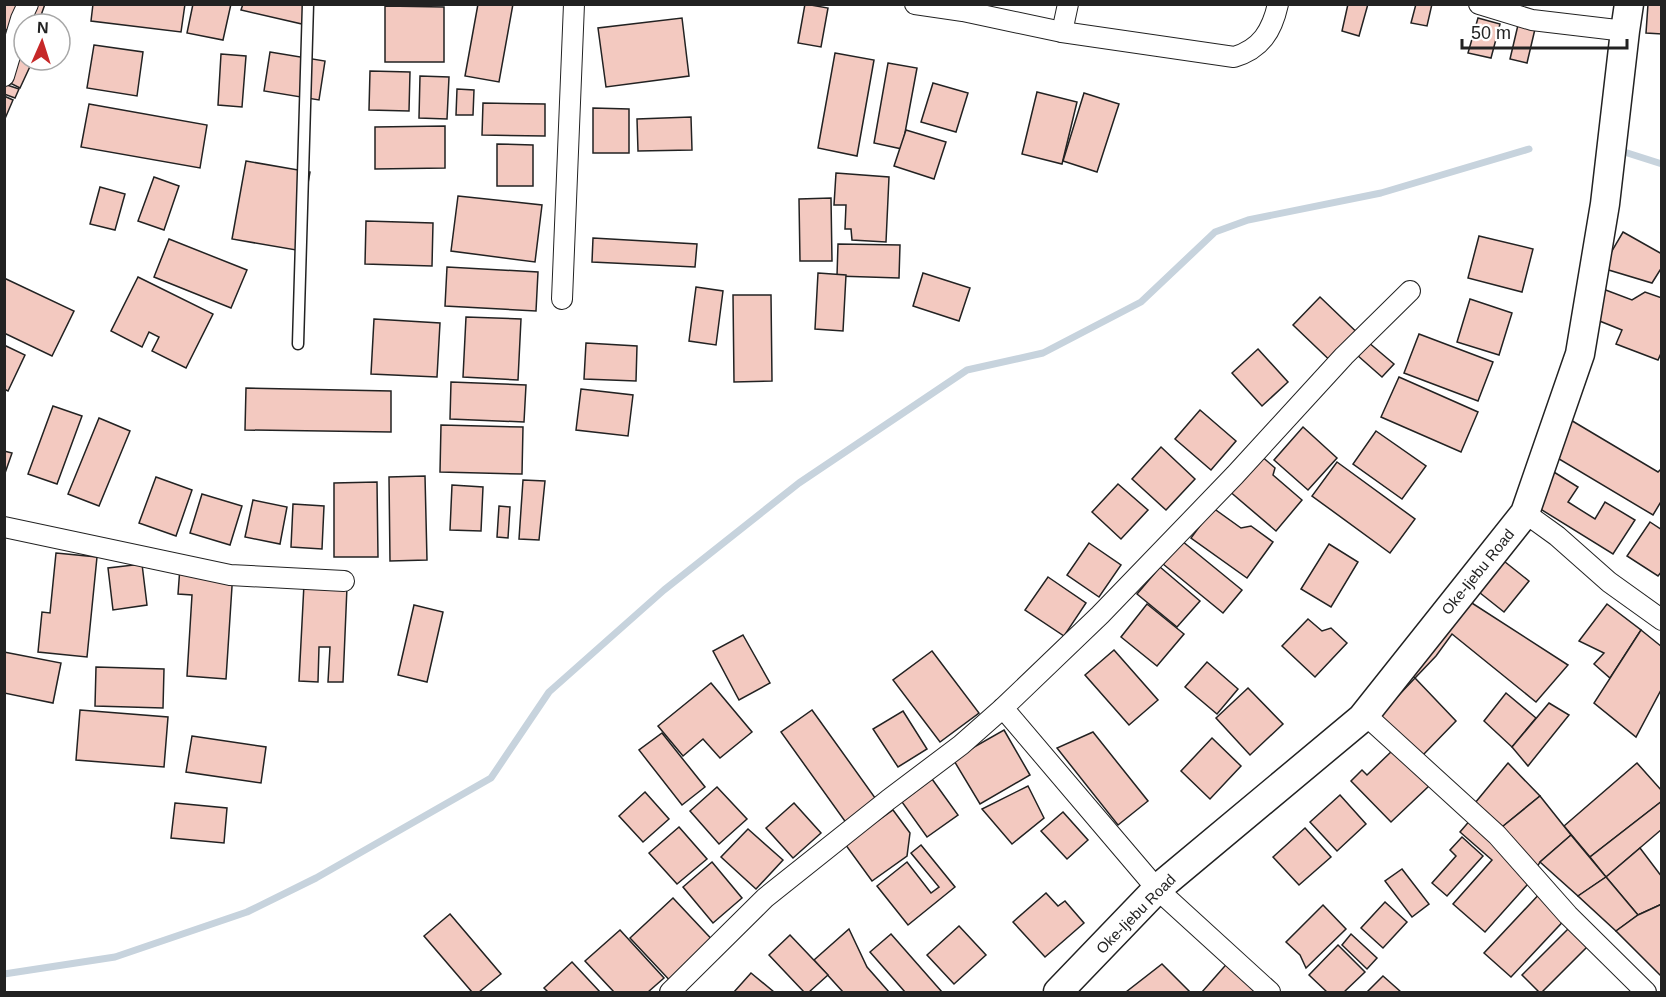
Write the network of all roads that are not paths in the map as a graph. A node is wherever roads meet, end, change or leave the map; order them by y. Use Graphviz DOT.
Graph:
graph roads {
  1 [pos="28,4"];
  2 [pos="308,4"];
  3 [pos="574,4"];
  4 [pos="915,4"];
  5 [pos="1068,4"];
  6 [pos="1278,4"];
  7 [pos="1479,4"];
  8 [pos="1627,18"];
  9 [pos="1062,32"];
  10 [pos="4,76"];
  11 [pos="1410,291"];
  12 [pos="562,299"];
  13 [pos="298,344"];
  14 [pos="1526,513"];
  15 [pos="4,527"];
  16 [pos="344,581"];
  17 [pos="1662,620"];
  18 [pos="1003,708"];
  19 [pos="1362,718"];
  20 [pos="1157,889"];
  21 [pos="670,993"];
  22 [pos="1058,993"];
  23 [pos="1270,993"];
  24 [pos="1646,993"];
  1 -- 10 [label="street"];
  2 -- 13 [label="lane"];
  3 -- 12 [label="street"];
  4 -- 9 [label="street"];
  5 -- 9 [label="street"];
  6 -- 9 [label="street"];
  7 -- 8 [label="street"];
  8 -- 14 [label="main road, Oke-Ijebu Road"];
  11 -- 18 [label="street"];
  14 -- 17 [label="street"];
  14 -- 19 [label="main road, Oke-Ijebu Road"];
  15 -- 16 [label="street"];
  18 -- 20 [label="street"];
  18 -- 21 [label="street"];
  19 -- 20 [label="main road, Oke-Ijebu Road"];
  19 -- 24 [label="street"];
  20 -- 22 [label="main road, Oke-Ijebu Road"];
  20 -- 23 [label="street"];
}
